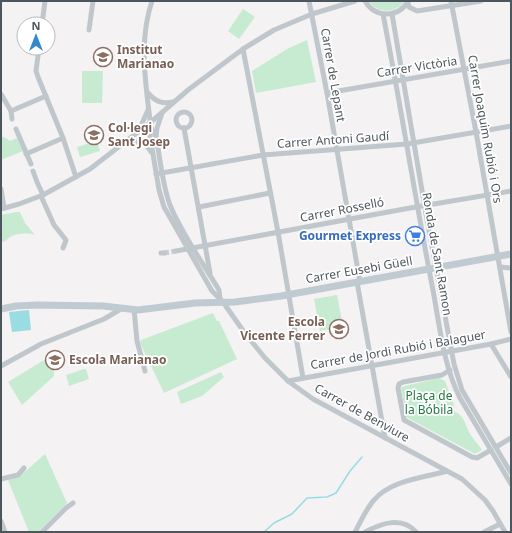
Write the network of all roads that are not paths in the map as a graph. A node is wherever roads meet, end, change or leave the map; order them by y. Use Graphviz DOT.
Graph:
graph roads {
  1 [pos="45,1"];
  2 [pos="93,1"];
  3 [pos="152,1"];
  4 [pos="309,1"];
  5 [pos="355,1"];
  6 [pos="364,1"];
  7 [pos="481,1"];
  8 [pos="408,2"];
  9 [pos="451,4"];
  10 [pos="312,14"];
  11 [pos="383,14"];
  12 [pos="392,14"];
  13 [pos="43,16"];
  14 [pos="89,30"];
  15 [pos="243,49"];
  16 [pos="38,56"];
  17 [pos="511,61"];
  18 [pos="464,69"];
  19 [pos="403,79"];
  20 [pos="395,80"];
  21 [pos="148,92"];
  22 [pos="327,93"];
  23 [pos="1,94"];
  24 [pos="46,96"];
  25 [pos="173,102"];
  26 [pos="149,107"];
  27 [pos="164,110"];
  28 [pos="11,111"];
  29 [pos="12,119"];
  30 [pos="151,125"];
  31 [pos="511,126"];
  32 [pos="184,128"];
  33 [pos="16,129"];
  34 [pos="140,130"];
  35 [pos="476,132"];
  36 [pos="156,136"];
  37 [pos="63,138"];
  38 [pos="125,142"];
  39 [pos="414,143"];
  40 [pos="407,144"];
  41 [pos="336,150"];
  42 [pos="26,154"];
  43 [pos="153,155"];
  44 [pos="263,155"];
  45 [pos="31,164"];
  46 [pos="192,168"];
  47 [pos="33,171"];
  48 [pos="162,173"];
  49 [pos="156,174"];
  50 [pos="76,177"];
  51 [pos="1,189"];
  52 [pos="511,191"];
  53 [pos="270,193"];
  54 [pos="42,195"];
  55 [pos="486,195"];
  56 [pos="418,206"];
  57 [pos="425,206"];
  58 [pos="199,207"];
  59 [pos="3,208"];
  60 [pos="349,219"];
  61 [pos="278,232"];
  62 [pos="206,245"];
  63 [pos="193,247"];
  64 [pos="63,248"];
  65 [pos="187,248"];
  66 [pos="176,251"];
  67 [pos="511,254"];
  68 [pos="498,256"];
  69 [pos="500,266"];
  70 [pos="432,268"];
  71 [pos="511,268"];
  72 [pos="210,275"];
  73 [pos="359,282"];
  74 [pos="288,294"];
  75 [pos="222,300"];
  76 [pos="106,306"];
  77 [pos="1,309"];
  78 [pos="121,309"];
  79 [pos="134,309"];
  80 [pos="104,319"];
  81 [pos="511,332"];
  82 [pos="511,339"];
  83 [pos="491,344"];
  84 [pos="448,352"];
  85 [pos="1,366"];
  86 [pos="372,366"];
  87 [pos="450,370"];
  88 [pos="146,371"];
  89 [pos="511,377"];
  90 [pos="303,378"];
  91 [pos="288,381"];
  92 [pos="385,438"];
  93 [pos="511,438"];
  94 [pos="493,449"];
  95 [pos="24,468"];
  96 [pos="447,470"];
  97 [pos="511,473"];
  98 [pos="1,479"];
  99 [pos="511,484"];
  100 [pos="73,503"];
  101 [pos="1,521"];
  102 [pos="359,524"];
  103 [pos="500,524"];
  104 [pos="373,528"];
  105 [pos="5,532"];
  106 [pos="42,532"];
  107 [pos="355,532"];
  108 [pos="365,532"];
  109 [pos="416,532"];
  110 [pos="484,532"];
  111 [pos="504,532"];
  1 -- 13 [label="street"];
  2 -- 14 [label="street"];
  3 -- 21 [label="street"];
  4 -- 10 [label="street, Carrer de Lepant"];
  5 -- 10 [label="street"];
  6 -- 11 [label="street"];
  7 -- 9 [label="street"];
  8 -- 9 [label="street"];
  8 -- 12 [label="street"];
  9 -- 18 [label="street, Carrer Joaquim Rubió i Ors"];
  10 -- 15 [label="street"];
  10 -- 22 [label="street, Carrer de Lepant"];
  11 -- 12 [label="street"];
  11 -- 20 [label="street, Ronda de Sant Ramon"];
  12 -- 19 [label="street, Ronda de Sant Ramon"];
  15 -- 25 [label="street"];
  15 -- 44 [label="street"];
  16 -- 24 [label="street"];
  17 -- 18 [label="street, Carrer Victòria"];
  18 -- 19 [label="street, Carrer Victòria"];
  18 -- 35 [label="street, Carrer Joaquim Rubió i Ors"];
  19 -- 20 [label="street, Carrer Victòria"];
  19 -- 39 [label="street, Ronda de Sant Ramon"];
  20 -- 22 [label="street, Carrer Victòria"];
  20 -- 40 [label="street, Ronda de Sant Ramon"];
  21 -- 25 [label="street"];
  21 -- 26 [label="street"];
  22 -- 41 [label="street, Carrer de Lepant"];
  23 -- 28 [label="street"];
  24 -- 28 [label="street"];
  24 -- 37 [label="street"];
  25 -- 27 [label="street"];
  26 -- 30 [label="street"];
  26 -- 34 [label="street"];
  27 -- 30 [label="street"];
  27 -- 36 [label="street"];
  28 -- 29 [label="street"];
  30 -- 34 [label="street"];
  30 -- 36 [label="street, Carrer de Benviure"];
  30 -- 43 [label="street, Carrer de Benviure"];
  31 -- 35 [label="street, Carrer Antoni Gaudí"];
  32 -- 46 [label="street"];
  33 -- 42 [label="street"];
  34 -- 38 [label="street"];
  35 -- 39 [label="street, Carrer Antoni Gaudí"];
  35 -- 55 [label="street, Carrer Joaquim Rubió i Ors"];
  36 -- 48 [label="street, Carrer de Benviure"];
  37 -- 42 [label="street"];
  37 -- 50 [label="street"];
  38 -- 43 [label="street"];
  38 -- 50 [label="street"];
  39 -- 40 [label="street, Carrer Antoni Gaudí"];
  39 -- 57 [label="street, Ronda de Sant Ramon"];
  40 -- 41 [label="street, Carrer Antoni Gaudí"];
  40 -- 56 [label="street, Ronda de Sant Ramon"];
  41 -- 44 [label="street, Carrer Antoni Gaudí"];
  41 -- 60 [label="street, Carrer de Lepant"];
  42 -- 45 [label="street"];
  43 -- 49 [label="street, Carrer de Benviure"];
  44 -- 46 [label="street, Carrer Antoni Gaudí"];
  44 -- 53 [label="street"];
  46 -- 48 [label="street, Carrer Antoni Gaudí"];
  46 -- 58 [label="street"];
  47 -- 54 [label="street"];
  48 -- 49 [label="street, Carrer Antoni Gaudí"];
  48 -- 63 [label="street, Carrer de Benviure"];
  49 -- 65 [label="street, Carrer de Benviure"];
  50 -- 54 [label="street"];
  51 -- 59 [label="street"];
  52 -- 55 [label="street, Carrer Rosselló"];
  53 -- 58 [label="street"];
  53 -- 61 [label="street"];
  54 -- 59 [label="street"];
  54 -- 64 [label="street"];
  55 -- 57 [label="street, Carrer Rosselló"];
  55 -- 68 [label="street, Carrer Joaquim Rubió i Ors"];
  56 -- 57 [label="street, Carrer Rosselló"];
  56 -- 60 [label="street, Carrer Rosselló"];
  56 -- 70 [label="street, Ronda de Sant Ramon"];
  57 -- 70 [label="street, Ronda de Sant Ramon"];
  58 -- 62 [label="street"];
  60 -- 61 [label="street, Carrer Rosselló"];
  60 -- 73 [label="street, Carrer de Lepant"];
  61 -- 62 [label="street, Carrer Rosselló"];
  61 -- 74 [label="street"];
  62 -- 63 [label="street, Carrer Rosselló"];
  62 -- 72 [label="street"];
  63 -- 65 [label="street, Carrer Rosselló"];
  63 -- 72 [label="street, Carrer de Benviure"];
  65 -- 66 [label="street, Carrer Rosselló"];
  65 -- 75 [label="street, Carrer de Benviure"];
  67 -- 68 [label="street, Carrer Eusebi Güell"];
  68 -- 69 [label="street, Carrer Joaquim Rubió i Ors"];
  68 -- 70 [label="street, Carrer Eusebi Güell"];
  69 -- 71 [label="street"];
  69 -- 81 [label="street, Carrer Joaquim Rubió i Ors"];
  70 -- 73 [label="street, Carrer Eusebi Güell"];
  70 -- 84 [label="street, Ronda de Sant Ramon"];
  72 -- 75 [label="street, Carrer de Benviure"];
  73 -- 74 [label="street, Carrer Eusebi Güell"];
  73 -- 86 [label="street, Carrer de Lepant"];
  74 -- 75 [label="street, Carrer Eusebi Güell"];
  74 -- 90 [label="street"];
  75 -- 79 [label="street, Carrer Eusebi Güell"];
  75 -- 91 [label="street, Carrer de Benviure"];
  76 -- 77 [label="street, Carrer Eusebi Güell"];
  76 -- 78 [label="street, Carrer Eusebi Güell"];
  76 -- 80 [label="street"];
  78 -- 79 [label="street, Carrer Eusebi Güell"];
  78 -- 80 [label="street"];
  79 -- 88 [label="street"];
  80 -- 85 [label="street"];
  82 -- 83 [label="street, Carrer de Jordi Rubió i Balaguer"];
  83 -- 84 [label="street, Carrer de Jordi Rubió i Balaguer"];
  83 -- 89 [label="street"];
  84 -- 86 [label="street, Carrer de Jordi Rubió i Balaguer"];
  84 -- 87 [label="street, Ronda de Sant Ramon"];
  84 -- 94 [label="street, Ronda de Sant Ramon"];
  86 -- 90 [label="street, Carrer de Jordi Rubió i Balaguer"];
  86 -- 92 [label="street, Carrer de Lepant"];
  87 -- 94 [label="street, Ronda de Sant Ramon"];
  87 -- 94 [label="street"];
  90 -- 91 [label="street, Carrer de Jordi Rubió i Balaguer"];
  91 -- 92 [label="street, Carrer de Benviure"];
  92 -- 96 [label="street, Carrer de Benviure"];
  93 -- 94 [label="street"];
  94 -- 97 [label="street, Ronda de Sant Ramon"];
  94 -- 99 [label="street, Ronda de Sant Ramon"];
  95 -- 98 [label="street"];
  96 -- 102 [label="street"];
  96 -- 103 [label="street, Carrer de Benviure"];
  100 -- 106 [label="street"];
  101 -- 105 [label="street"];
  102 -- 104 [label="street"];
  102 -- 107 [label="street"];
  103 -- 110 [label="street"];
  103 -- 111 [label="street, Carrer de Benviure"];
  104 -- 108 [label="street"];
  104 -- 109 [label="street"];
}
